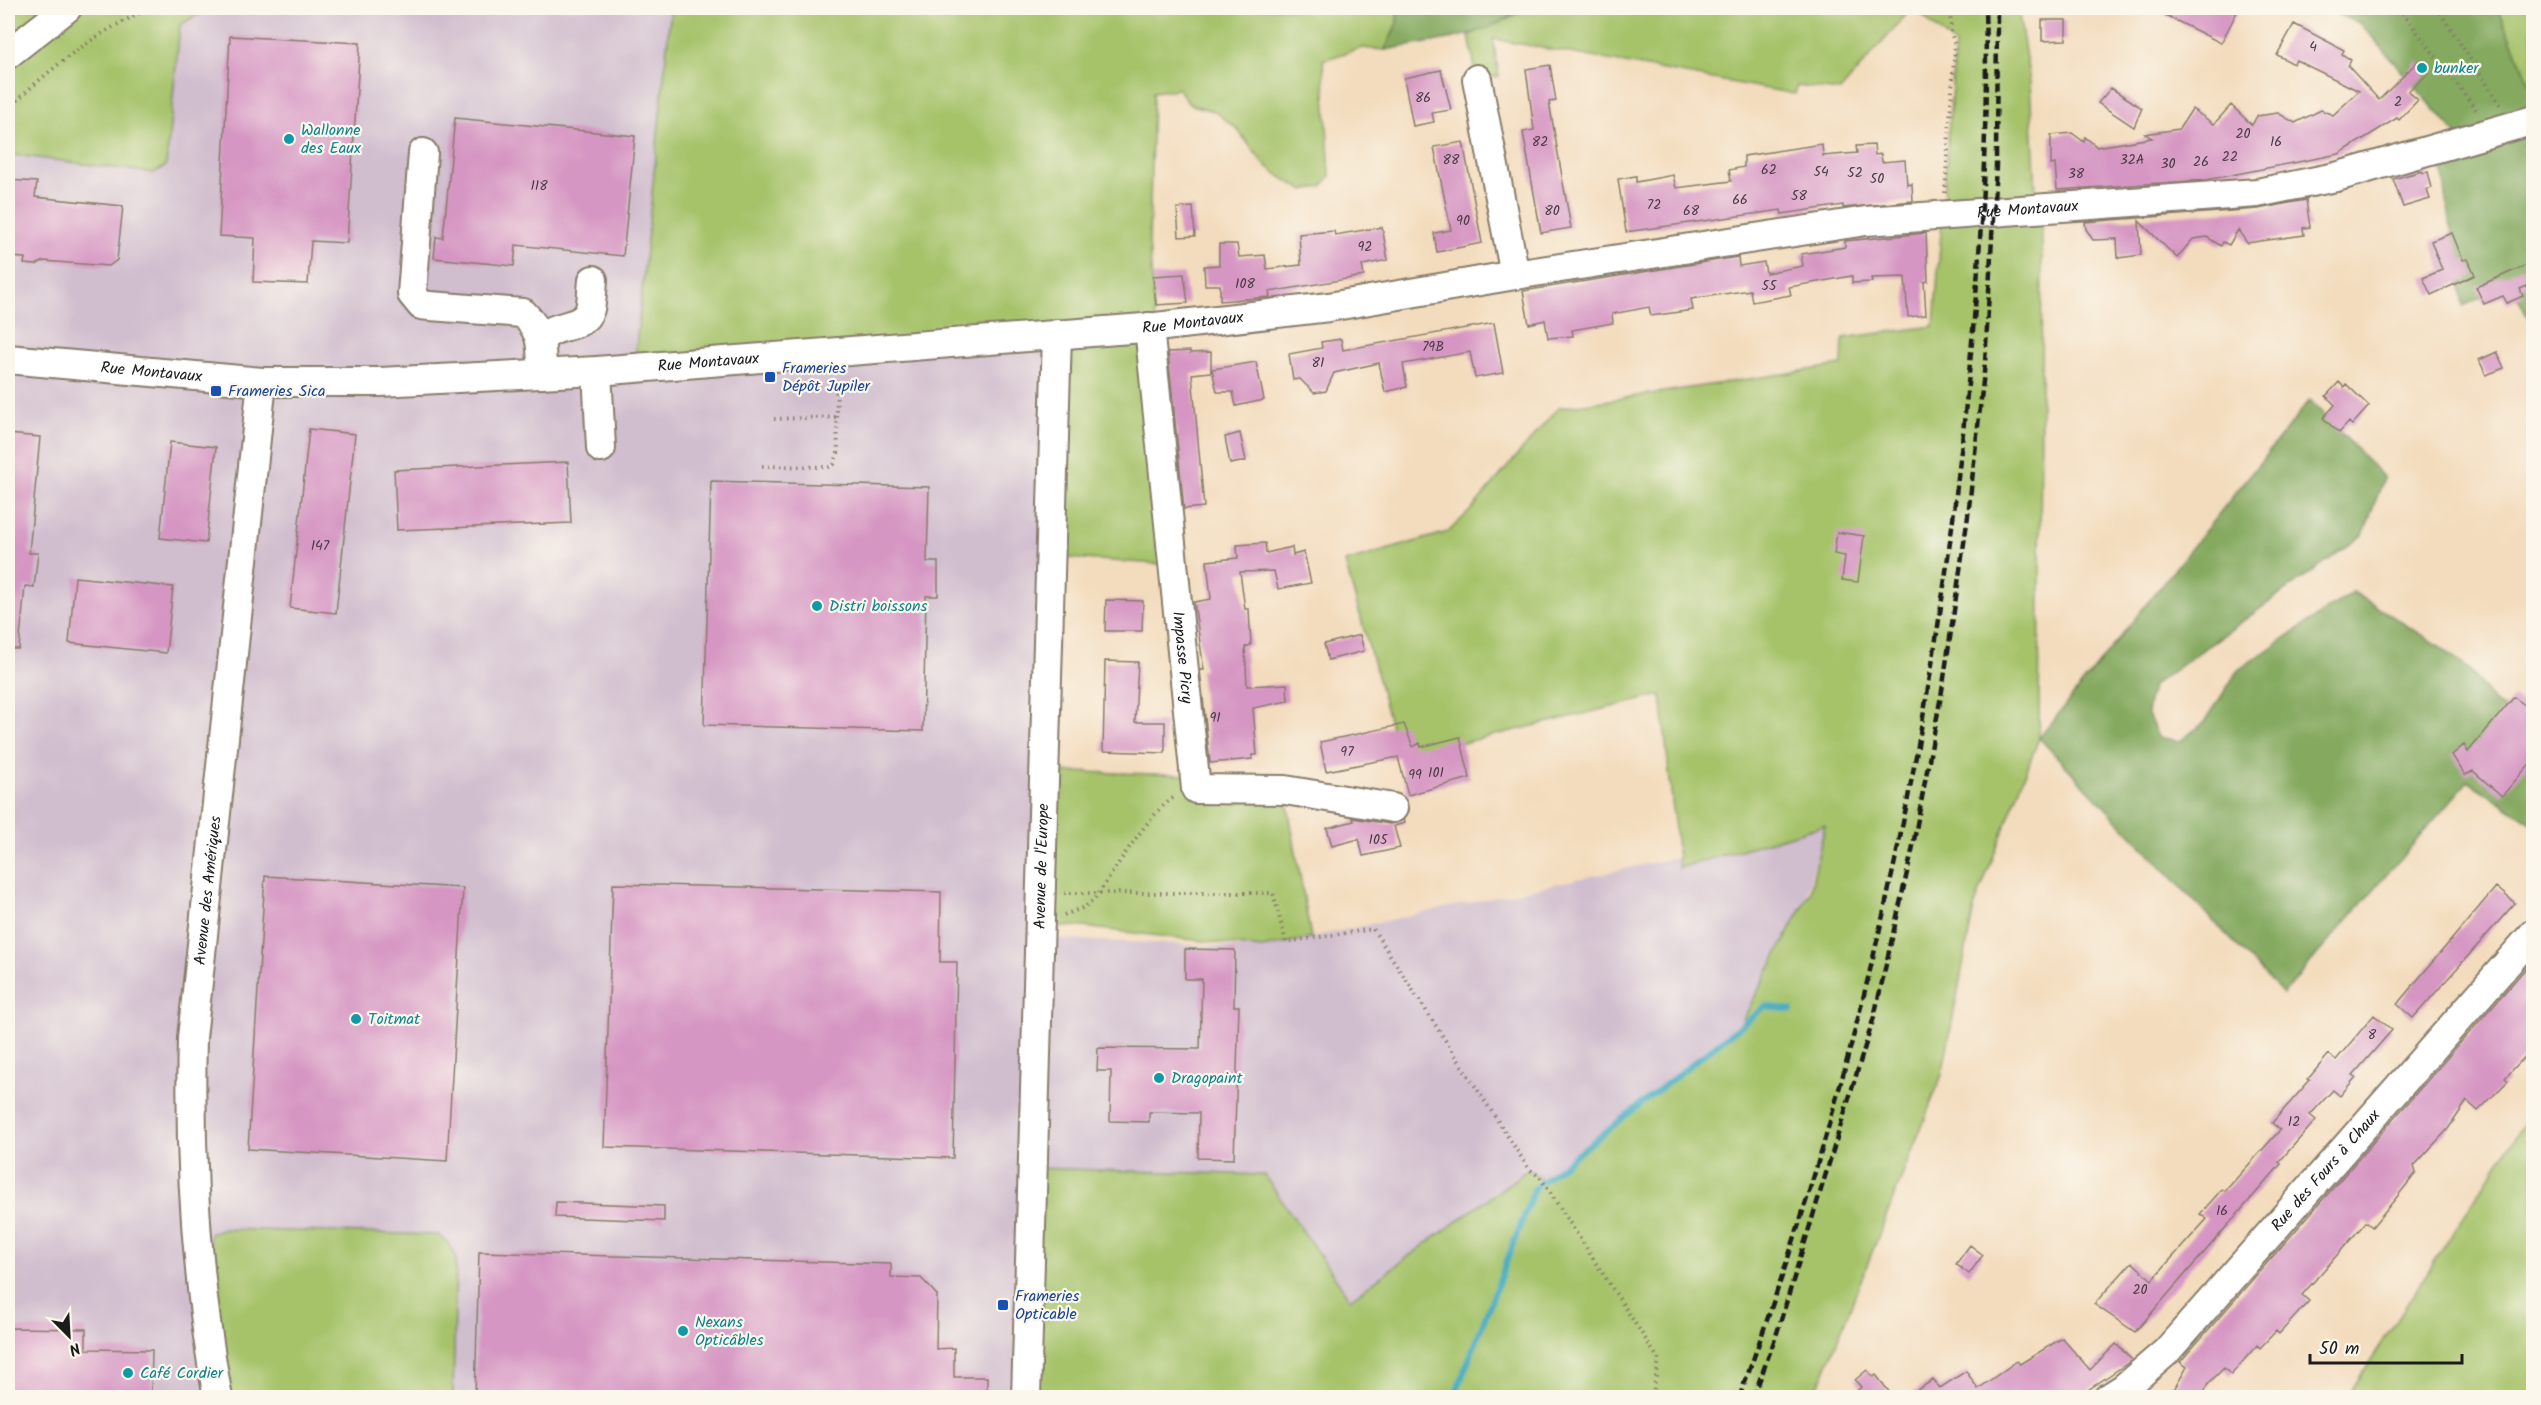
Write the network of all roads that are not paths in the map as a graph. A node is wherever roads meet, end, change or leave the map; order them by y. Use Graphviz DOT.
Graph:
graph roads {
  1 [pos="67,8"];
  2 [pos="8,54"];
  3 [pos="1478,79"];
  4 [pos="2534,120"];
  5 [pos="423,153"];
  6 [pos="1515,275"];
  7 [pos="593,280"];
  8 [pos="1149,327"];
  9 [pos="1058,334"];
  10 [pos="541,342"];
  11 [pos="8,359"];
  12 [pos="597,371"];
  13 [pos="542,374"];
  14 [pos="262,382"];
  15 [pos="601,448"];
  16 [pos="1393,808"];
  17 [pos="2534,933"];
  18 [pos="218,1398"];
  19 [pos="1026,1398"];
  20 [pos="2108,1398"];
  1 -- 2 [label="street"];
  3 -- 6 [label="street"];
  4 -- 6 [label="street, Rue Montavaux"];
  5 -- 10 [label="street"];
  6 -- 8 [label="street, Rue Montavaux"];
  7 -- 10 [label="street"];
  8 -- 9 [label="street, Rue Montavaux"];
  8 -- 16 [label="street, Impasse Picry"];
  9 -- 12 [label="street, Rue Montavaux"];
  9 -- 19 [label="street, Avenue de l'Europe"];
  10 -- 13 [label="street"];
  11 -- 14 [label="street, Rue Montavaux"];
  12 -- 13 [label="street, Rue Montavaux"];
  12 -- 15 [label="street"];
  13 -- 14 [label="street, Rue Montavaux"];
  14 -- 18 [label="street, Avenue des Amériques"];
  17 -- 20 [label="street, Rue des Fours à Chaux"];
}
